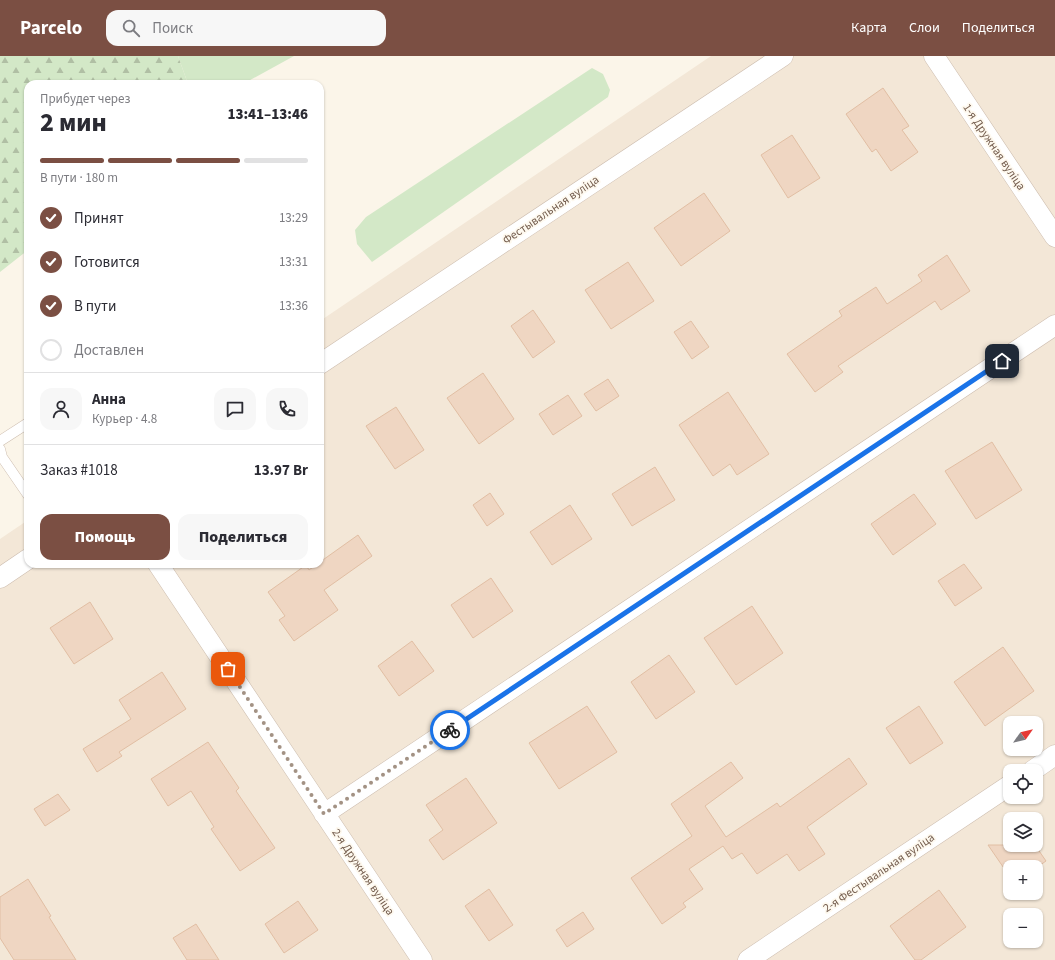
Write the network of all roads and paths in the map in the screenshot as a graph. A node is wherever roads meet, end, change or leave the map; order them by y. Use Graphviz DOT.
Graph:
graph roads {
  1 [pos="783,56"];
  2 [pos="934,56"];
  3 [pos="1055,237"];
  4 [pos="1055,325"];
  5 [pos="324,361"];
  6 [pos="24,426"];
  7 [pos="0,441"];
  8 [pos="0,449"];
  9 [pos="24,489"];
  10 [pos="24,562"];
  11 [pos="161,568"];
  12 [pos="0,578"];
  13 [pos="1055,756"];
  14 [pos="1043,764"];
  15 [pos="1003,790"];
  16 [pos="324,814"];
  17 [pos="422,960"];
  18 [pos="748,960"];
  1 -- 5 [label="street, Фестывальная вуліца"];
  2 -- 3 [label="street, 1-я Дружная вуліца"];
  4 -- 16 [label="street"];
  6 -- 7 [label="lane"];
  8 -- 9 [label="lane"];
  10 -- 12 [label="street"];
  11 -- 16 [label="street, 2-я Дружная вуліца"];
  13 -- 14 [label="street"];
  15 -- 18 [label="street, 2-я Фестывальная вуліца"];
  16 -- 17 [label="street, 2-я Дружная вуліца"];
}
